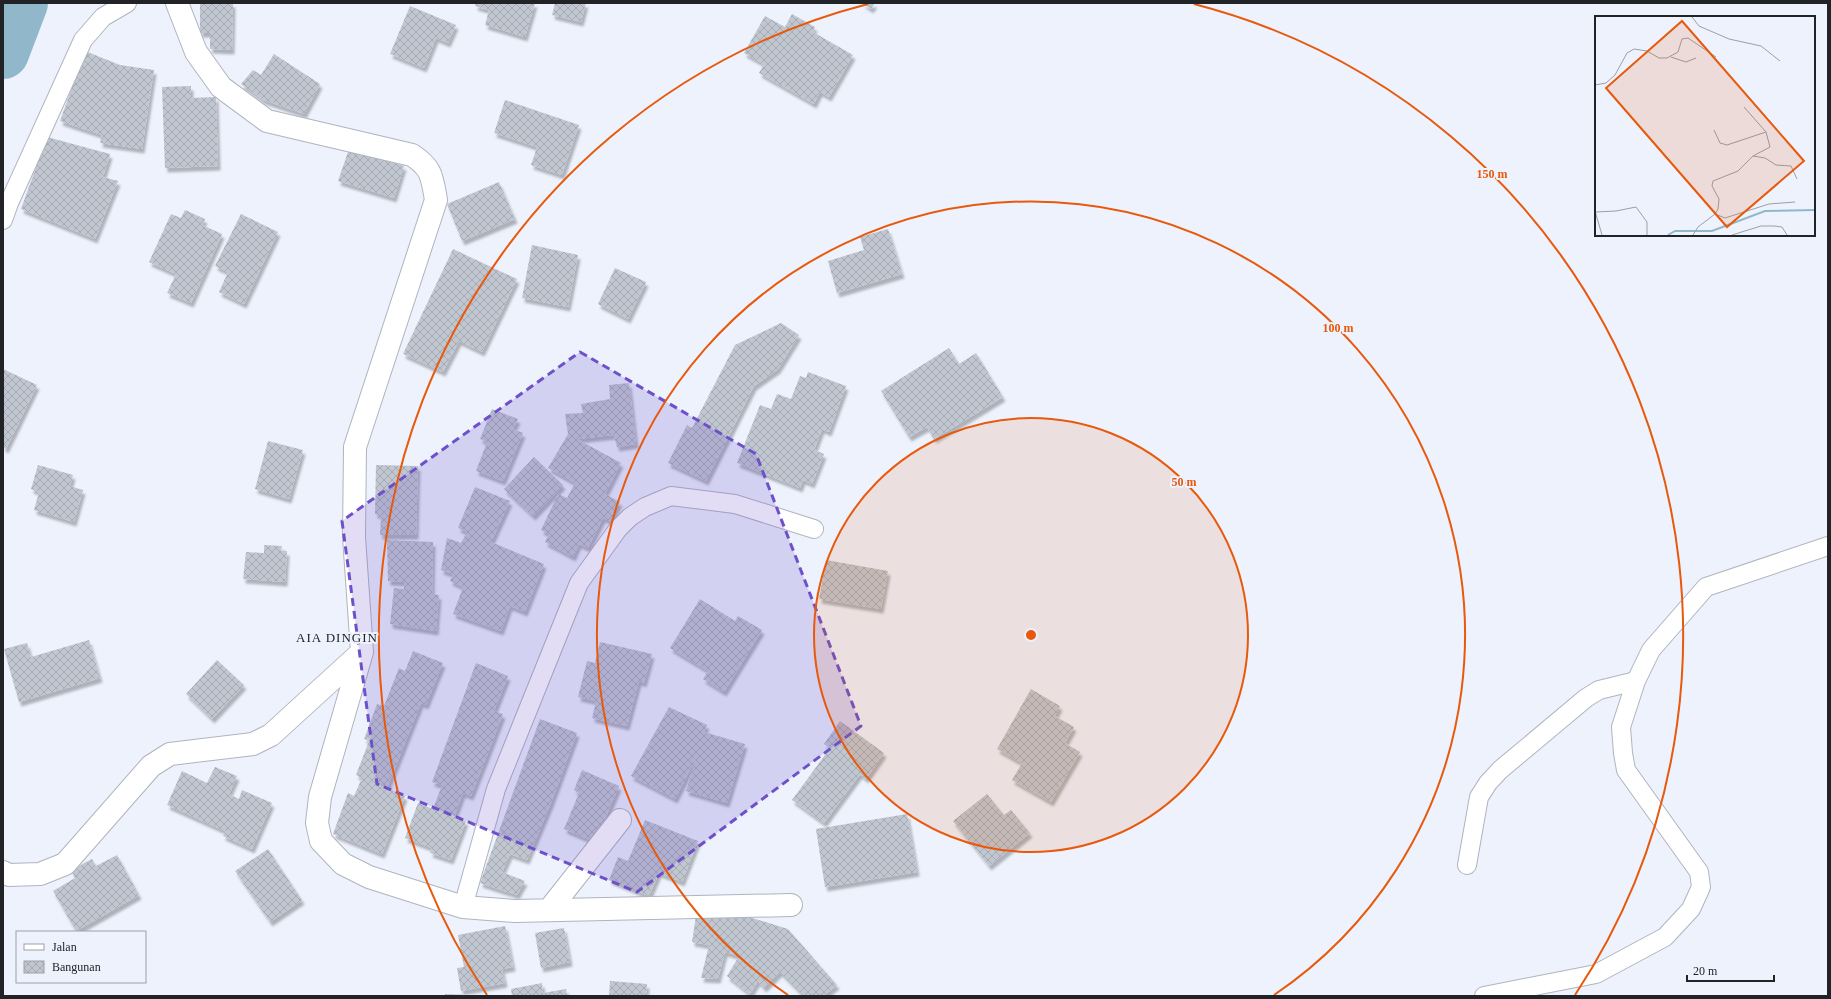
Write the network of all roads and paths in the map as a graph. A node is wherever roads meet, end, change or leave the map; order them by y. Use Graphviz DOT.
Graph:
graph roads {
  1 [pos="127,3"];
  2 [pos="178,3"];
  3 [pos="3,220"];
  4 [pos="814,529"];
  5 [pos="1828,546"];
  6 [pos="362,652"];
  7 [pos="1636,681"];
  8 [pos="620,820"];
  9 [pos="1467,865"];
  10 [pos="3,872"];
  11 [pos="791,905"];
  12 [pos="463,907"];
  13 [pos="549,910"];
  14 [pos="1484,996"];
  1 -- 3 [label="lane"];
  2 -- 6 [label="street"];
  4 -- 12 [label="lane"];
  5 -- 7 [label="lane"];
  6 -- 10 [label="street"];
  6 -- 12 [label="street"];
  7 -- 9 [label="lane"];
  7 -- 14 [label="lane"];
  8 -- 13 [label="street"];
  11 -- 13 [label="street"];
  12 -- 13 [label="street"];
}
